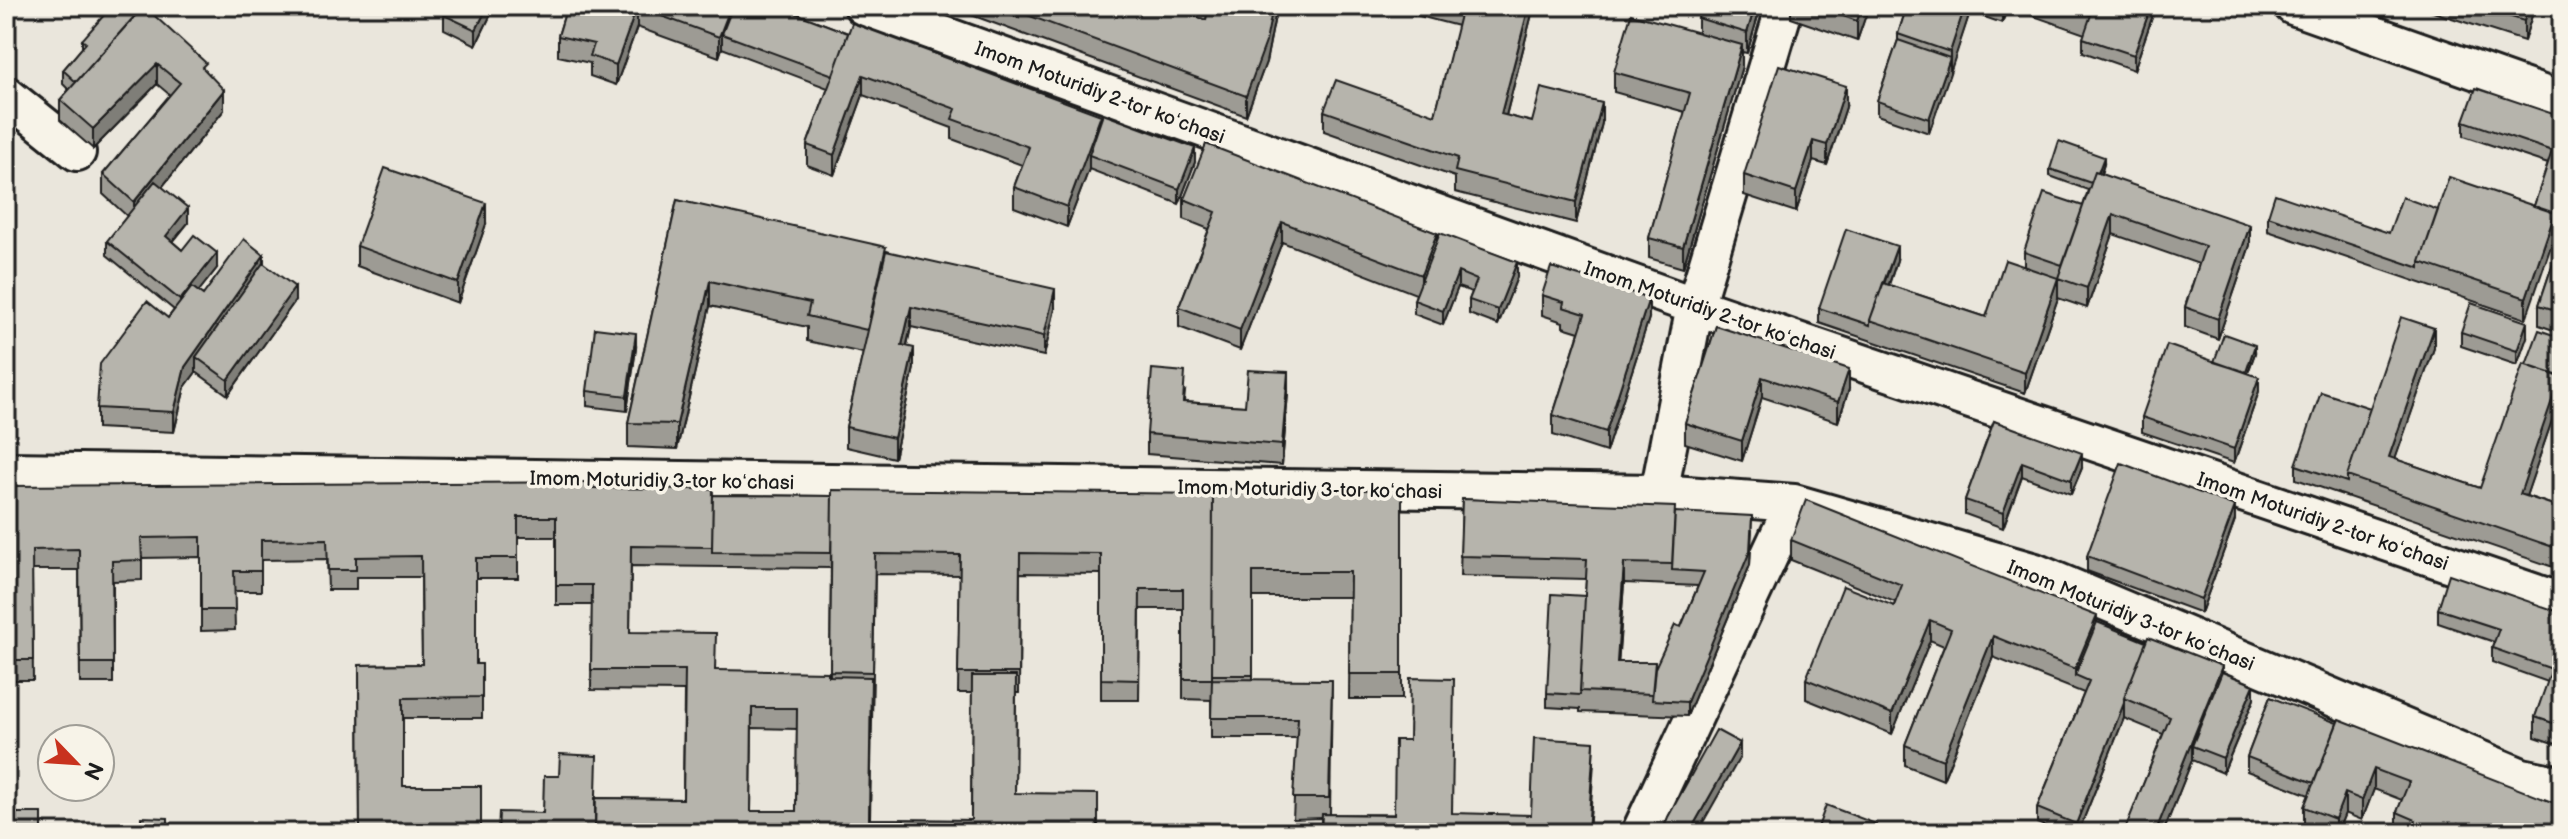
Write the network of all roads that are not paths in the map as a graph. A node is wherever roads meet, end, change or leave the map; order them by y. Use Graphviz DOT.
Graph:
graph roads {
  1 [pos="863,6"];
  2 [pos="1785,6"];
  3 [pos="2293,6"];
  4 [pos="6,95"];
  5 [pos="2562,101"];
  6 [pos="77,152"];
  7 [pos="1695,306"];
  8 [pos="6,471"];
  9 [pos="1659,493"];
  10 [pos="1794,503"];
  11 [pos="2562,602"];
  12 [pos="2562,785"];
  13 [pos="1640,833"];
  1 -- 7 [label="street, Imom Moturidiy 2-tor koʻchasi"];
  2 -- 7 [label="street"];
  3 -- 5 [label="street"];
  4 -- 6 [label="street"];
  7 -- 9 [label="street"];
  7 -- 11 [label="street, Imom Moturidiy 2-tor koʻchasi"];
  8 -- 9 [label="street, Imom Moturidiy 3-tor koʻchasi"];
  9 -- 10 [label="street, Imom Moturidiy 3-tor koʻchasi"];
  10 -- 12 [label="street, Imom Moturidiy 3-tor koʻchasi"];
  10 -- 13 [label="street"];
}
